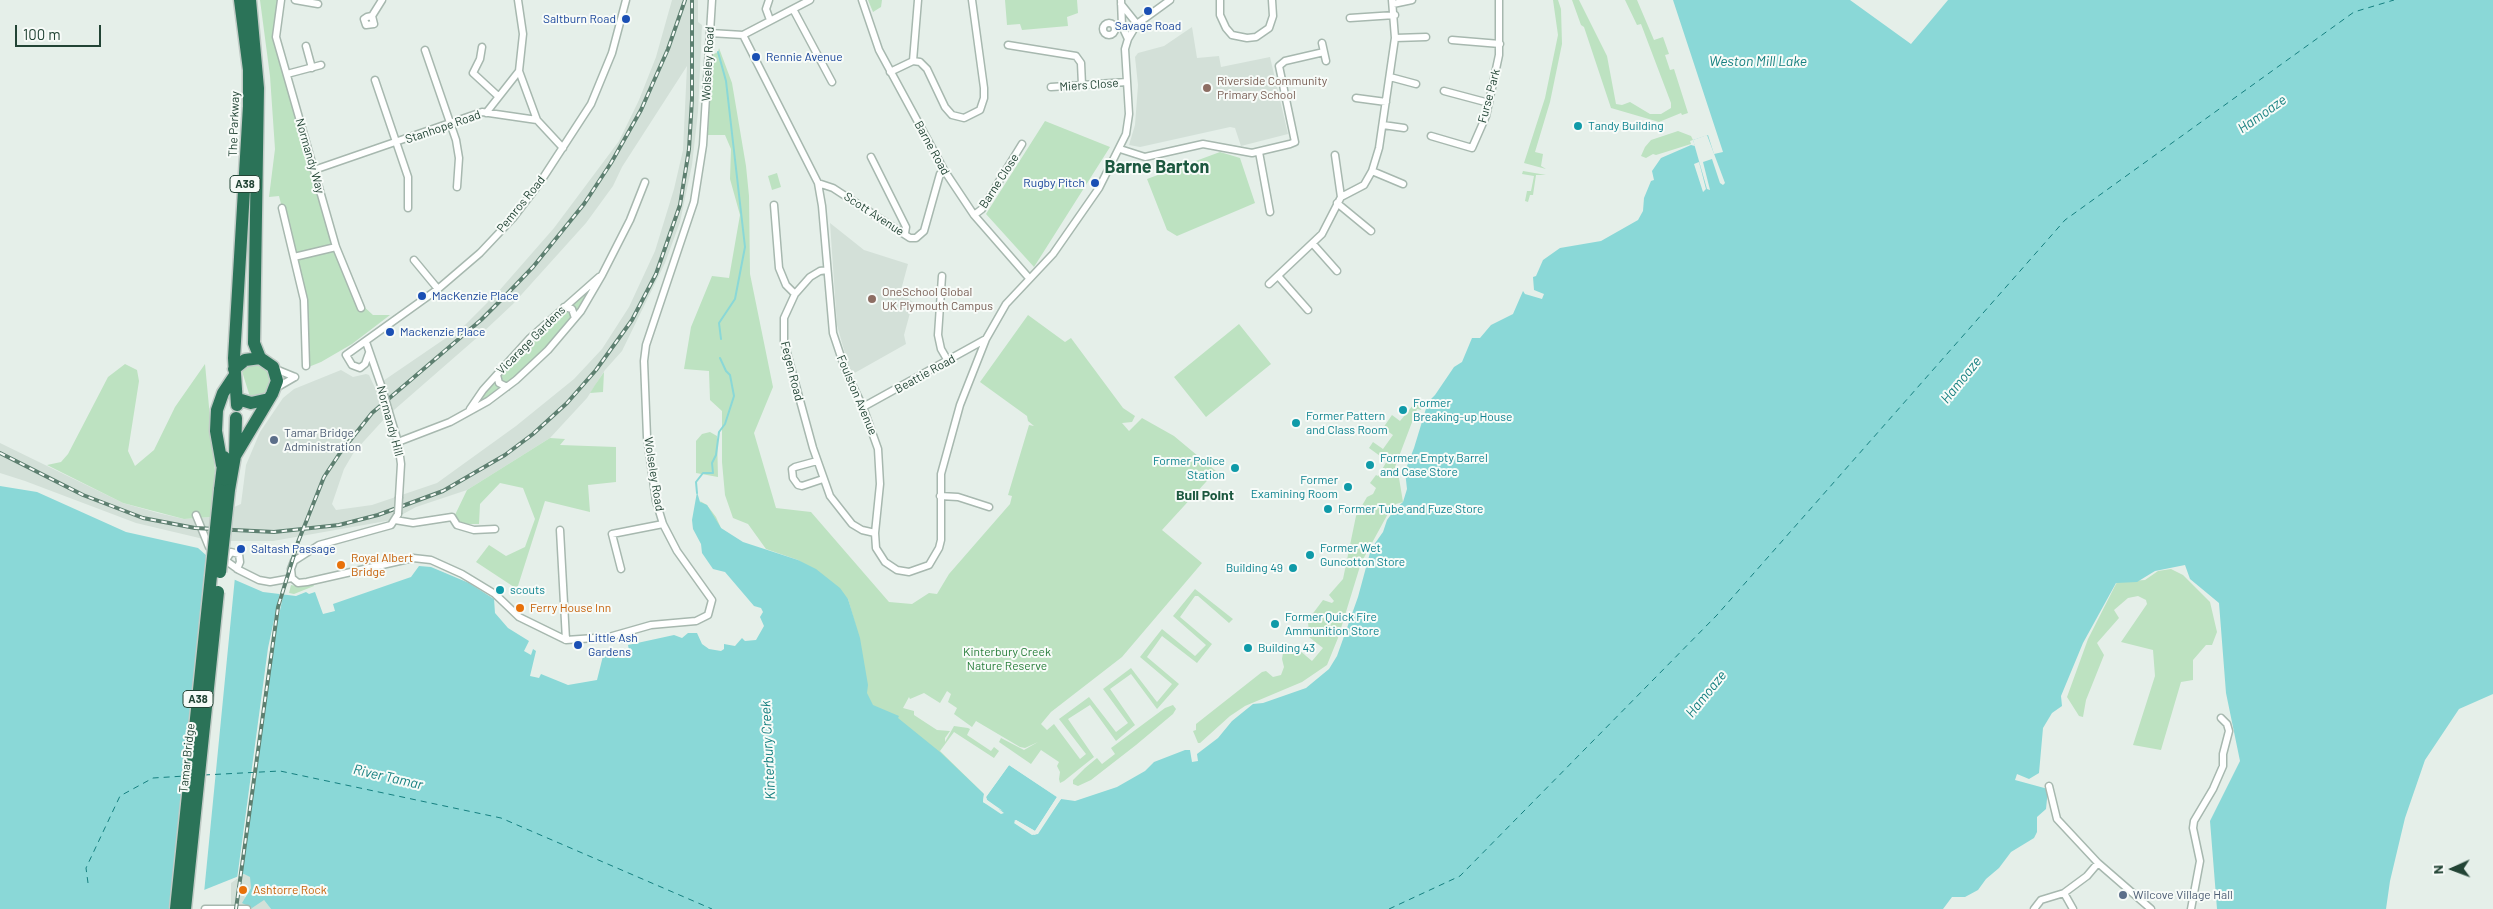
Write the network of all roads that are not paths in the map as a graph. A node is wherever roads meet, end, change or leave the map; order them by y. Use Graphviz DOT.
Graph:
graph roads {
  1 [pos="240,0"];
  2 [pos="250,0"];
  3 [pos="282,0"];
  4 [pos="295,0"];
  5 [pos="382,0"];
  6 [pos="518,0"];
  7 [pos="626,0"];
  8 [pos="712,0"];
  9 [pos="769,0"];
  10 [pos="810,0"];
  11 [pos="862,0"];
  12 [pos="918,0"];
  13 [pos="972,0"];
  14 [pos="1170,0"];
  15 [pos="1220,0"];
  16 [pos="1272,0"];
  17 [pos="1412,0"];
  18 [pos="1499,0"];
  19 [pos="1121,2"];
  20 [pos="1393,2"];
  21 [pos="318,5"];
  22 [pos="793,9"];
  23 [pos="1121,13"];
  24 [pos="1395,15"];
  25 [pos="372,16"];
  26 [pos="1350,18"];
  27 [pos="770,20"];
  28 [pos="1113,24"];
  29 [pos="1137,24"];
  30 [pos="710,33"];
  31 [pos="743,35"];
  32 [pos="1426,37"];
  33 [pos="1395,38"];
  34 [pos="1128,39"];
  35 [pos="1452,40"];
  36 [pos="1322,43"];
  37 [pos="1500,44"];
  38 [pos="1008,45"];
  39 [pos="306,46"];
  40 [pos="482,47"];
  41 [pos="425,50"];
  42 [pos="1324,52"];
  43 [pos="913,61"];
  44 [pos="1326,61"];
  45 [pos="321,66"];
  46 [pos="312,68"];
  47 [pos="519,71"];
  48 [pos="890,72"];
  49 [pos="287,74"];
  50 [pos="1390,77"];
  51 [pos="375,80"];
  52 [pos="832,82"];
  53 [pos="1127,82"];
  54 [pos="1416,84"];
  55 [pos="1082,85"];
  56 [pos="1051,87"];
  57 [pos="1444,90"];
  58 [pos="498,96"];
  59 [pos="1356,98"];
  60 [pos="1386,102"];
  61 [pos="1489,103"];
  62 [pos="486,112"];
  63 [pos="537,120"];
  64 [pos="451,124"];
  65 [pos="1383,125"];
  66 [pos="1404,128"];
  67 [pos="1431,136"];
  68 [pos="396,143"];
  69 [pos="1022,144"];
  70 [pos="563,148"];
  71 [pos="1120,149"];
  72 [pos="1259,152"];
  73 [pos="1335,155"];
  74 [pos="871,157"];
  75 [pos="314,170"];
  76 [pos="944,170"];
  77 [pos="1372,172"];
  78 [pos="645,182"];
  79 [pos="818,183"];
  80 [pos="1403,184"];
  81 [pos="457,187"];
  82 [pos="1341,197"];
  83 [pos="1276,200"];
  84 [pos="1268,201"];
  85 [pos="774,205"];
  86 [pos="1336,206"];
  87 [pos="282,208"];
  88 [pos="408,208"];
  89 [pos="1270,212"];
  90 [pos="974,216"];
  91 [pos="1371,231"];
  92 [pos="905,233"];
  93 [pos="1313,244"];
  94 [pos="336,247"];
  95 [pos="294,257"];
  96 [pos="414,260"];
  97 [pos="827,270"];
  98 [pos="1337,271"];
  99 [pos="602,275"];
  100 [pos="942,276"];
  101 [pos="1278,276"];
  102 [pos="1029,278"];
  103 [pos="1269,284"];
  104 [pos="438,289"];
  105 [pos="795,294"];
  106 [pos="564,307"];
  107 [pos="361,308"];
  108 [pos="1308,310"];
  109 [pos="575,318"];
  110 [pos="986,339"];
  111 [pos="366,342"];
  112 [pos="369,353"];
  113 [pos="346,355"];
  114 [pos="260,358"];
  115 [pos="948,362"];
  116 [pos="306,366"];
  117 [pos="364,366"];
  118 [pos="273,368"];
  119 [pos="235,372"];
  120 [pos="375,372"];
  121 [pos="497,374"];
  122 [pos="507,387"];
  123 [pos="276,388"];
  124 [pos="269,400"];
  125 [pos="863,407"];
  126 [pos="468,412"];
  127 [pos="398,442"];
  128 [pos="235,456"];
  129 [pos="817,461"];
  130 [pos="222,466"];
  131 [pos="823,479"];
  132 [pos="224,490"];
  133 [pos="940,496"];
  134 [pos="989,506"];
  135 [pos="196,515"];
  136 [pos="397,517"];
  137 [pos="662,524"];
  138 [pos="495,529"];
  139 [pos="560,530"];
  140 [pos="874,533"];
  141 [pos="226,560"];
  142 [pos="237,569"];
  143 [pos="621,570"];
  144 [pos="292,578"];
  145 [pos="566,640"];
  146 [pos="2221,718"];
  147 [pos="2049,786"];
  148 [pos="2098,863"];
  149 [pos="2064,893"];
  150 [pos="176,909"];
  151 [pos="185,909"];
  152 [pos="205,909"];
  153 [pos="247,909"];
  154 [pos="2034,909"];
  155 [pos="2073,909"];
  156 [pos="2150,909"];
  157 [pos="2191,909"];
  1 -- 119 [label="highway, The Parkway / A38"];
  2 -- 114 [label="highway, The Parkway / A38"];
  3 -- 49 [label="street, Normandy Way"];
  4 -- 21 [label="street"];
  5 -- 25 [label="street"];
  6 -- 47 [label="street"];
  7 -- 70 [label="street, Pemros Road"];
  8 -- 30 [label="street, Wolseley Road"];
  9 -- 27 [label="street"];
  10 -- 22 [label="street"];
  11 -- 48 [label="street, Barne Road"];
  12 -- 43 [label="street"];
  13 -- 43 [label="street"];
  14 -- 29 [label="street"];
  15 -- 16 [label="street"];
  17 -- 20 [label="street"];
  18 -- 37 [label="street, Furse Park"];
  19 -- 23 [label="street"];
  19 -- 29 [label="street"];
  20 -- 24 [label="street"];
  22 -- 27 [label="street"];
  22 -- 52 [label="street"];
  23 -- 28 [label="street"];
  23 -- 34 [label="street"];
  24 -- 26 [label="street"];
  24 -- 33 [label="street"];
  27 -- 31 [label="street"];
  29 -- 34 [label="street"];
  30 -- 31 [label="street"];
  30 -- 137 [label="street, Wolseley Road"];
  31 -- 79 [label="street, Foulston Avenue"];
  32 -- 33 [label="street"];
  33 -- 50 [label="street"];
  34 -- 53 [label="street, Foulston Avenue"];
  35 -- 37 [label="street"];
  36 -- 42 [label="street"];
  37 -- 61 [label="street, Furse Park"];
  38 -- 55 [label="street"];
  39 -- 46 [label="street"];
  40 -- 58 [label="street"];
  41 -- 64 [label="street"];
  42 -- 44 [label="street"];
  42 -- 72 [label="street"];
  43 -- 48 [label="street"];
  45 -- 46 [label="street"];
  46 -- 49 [label="street"];
  47 -- 58 [label="street"];
  47 -- 63 [label="street"];
  48 -- 76 [label="street, Barne Road"];
  49 -- 75 [label="street, Normandy Way"];
  50 -- 54 [label="street"];
  50 -- 60 [label="street"];
  51 -- 68 [label="street"];
  53 -- 55 [label="street, Miers Close"];
  53 -- 71 [label="street, Foulston Avenue"];
  55 -- 56 [label="street, Miers Close"];
  57 -- 61 [label="street"];
  58 -- 62 [label="street"];
  59 -- 60 [label="street"];
  60 -- 65 [label="street"];
  61 -- 67 [label="street, Furse Park"];
  62 -- 63 [label="street, Stanhope Road"];
  62 -- 64 [label="street, Stanhope Road"];
  63 -- 70 [label="street"];
  64 -- 68 [label="street, Stanhope Road"];
  64 -- 81 [label="street"];
  65 -- 66 [label="street"];
  65 -- 77 [label="street"];
  68 -- 75 [label="street, Stanhope Road"];
  68 -- 88 [label="street"];
  69 -- 90 [label="street, Barne Close"];
  70 -- 104 [label="street, Pemros Road"];
  71 -- 72 [label="street"];
  71 -- 102 [label="street, Foulston Avenue"];
  72 -- 84 [label="street"];
  73 -- 82 [label="street"];
  74 -- 92 [label="street"];
  75 -- 94 [label="street, Normandy Way"];
  76 -- 90 [label="street, Barne Road"];
  76 -- 92 [label="street, Scott Avenue"];
  77 -- 80 [label="street"];
  77 -- 82 [label="street"];
  78 -- 99 [label="street, Vicarage Gardens"];
  79 -- 92 [label="street, Scott Avenue"];
  79 -- 97 [label="street, Foulston Avenue"];
  82 -- 86 [label="street"];
  83 -- 84 [label="street"];
  84 -- 89 [label="street"];
  85 -- 105 [label="street"];
  86 -- 91 [label="street"];
  86 -- 93 [label="street"];
  87 -- 95 [label="street"];
  90 -- 102 [label="street, Barne Road"];
  93 -- 98 [label="street"];
  93 -- 101 [label="street"];
  94 -- 95 [label="street"];
  94 -- 107 [label="street, Normandy Way"];
  95 -- 116 [label="street"];
  96 -- 104 [label="street"];
  97 -- 105 [label="street, Fegen Road"];
  97 -- 125 [label="street, Foulston Avenue"];
  99 -- 106 [label="street, Vicarage Gardens"];
  99 -- 109 [label="street, Vicarage Gardens"];
  100 -- 115 [label="street"];
  101 -- 103 [label="street"];
  101 -- 108 [label="street"];
  102 -- 110 [label="street, Foulston Avenue"];
  104 -- 111 [label="street, Pemros Road"];
  105 -- 129 [label="street, Fegen Road"];
  106 -- 109 [label="street"];
  106 -- 121 [label="street, Vicarage Gardens"];
  109 -- 122 [label="street, Vicarage Gardens"];
  110 -- 115 [label="street, Beattie Road"];
  110 -- 133 [label="street, Foulston Avenue"];
  111 -- 112 [label="street, Normandy Hill"];
  111 -- 113 [label="street, Pemros Road"];
  112 -- 117 [label="street"];
  112 -- 120 [label="street, Normandy Hill"];
  113 -- 117 [label="street, Normandy Hill"];
  114 -- 118 [label="highway"];
  114 -- 119 [label="highway"];
  115 -- 125 [label="street, Beattie Road"];
  117 -- 120 [label="street, Normandy Hill"];
  118 -- 123 [label="highway"];
  118 -- 123 [label="street"];
  119 -- 124 [label="highway"];
  119 -- 130 [label="highway, A38"];
  120 -- 127 [label="street, Normandy Hill, bridge"];
  121 -- 122 [label="street"];
  121 -- 126 [label="street, Vicarage Gardens"];
  122 -- 126 [label="street, Vicarage Gardens"];
  123 -- 124 [label="highway"];
  124 -- 128 [label="highway, A38"];
  125 -- 140 [label="street, Foulston Avenue"];
  126 -- 127 [label="street, Vicarage Gardens"];
  127 -- 136 [label="street, Normandy Hill, bridge"];
  128 -- 130 [label="highway, A38"];
  128 -- 132 [label="highway, A38"];
  129 -- 131 [label="street, Fegen Road"];
  129 -- 131 [label="street"];
  130 -- 132 [label="highway, A38"];
  131 -- 140 [label="street, Fegen Road"];
  132 -- 150 [label="highway, A38, bridge"];
  132 -- 151 [label="highway, Tamar Bridge / A38, bridge"];
  133 -- 134 [label="street"];
  133 -- 140 [label="street, Foulston Avenue"];
  135 -- 141 [label="street"];
  136 -- 138 [label="street"];
  136 -- 144 [label="street"];
  137 -- 143 [label="street"];
  137 -- 145 [label="street, Wolseley Road"];
  139 -- 145 [label="street"];
  141 -- 142 [label="street"];
  141 -- 142 [label="street"];
  142 -- 144 [label="street"];
  144 -- 145 [label="street"];
  146 -- 157 [label="street"];
  147 -- 148 [label="street"];
  148 -- 149 [label="street"];
  148 -- 156 [label="street"];
  149 -- 154 [label="street"];
  149 -- 155 [label="street"];
  152 -- 153 [label="street"];
}
